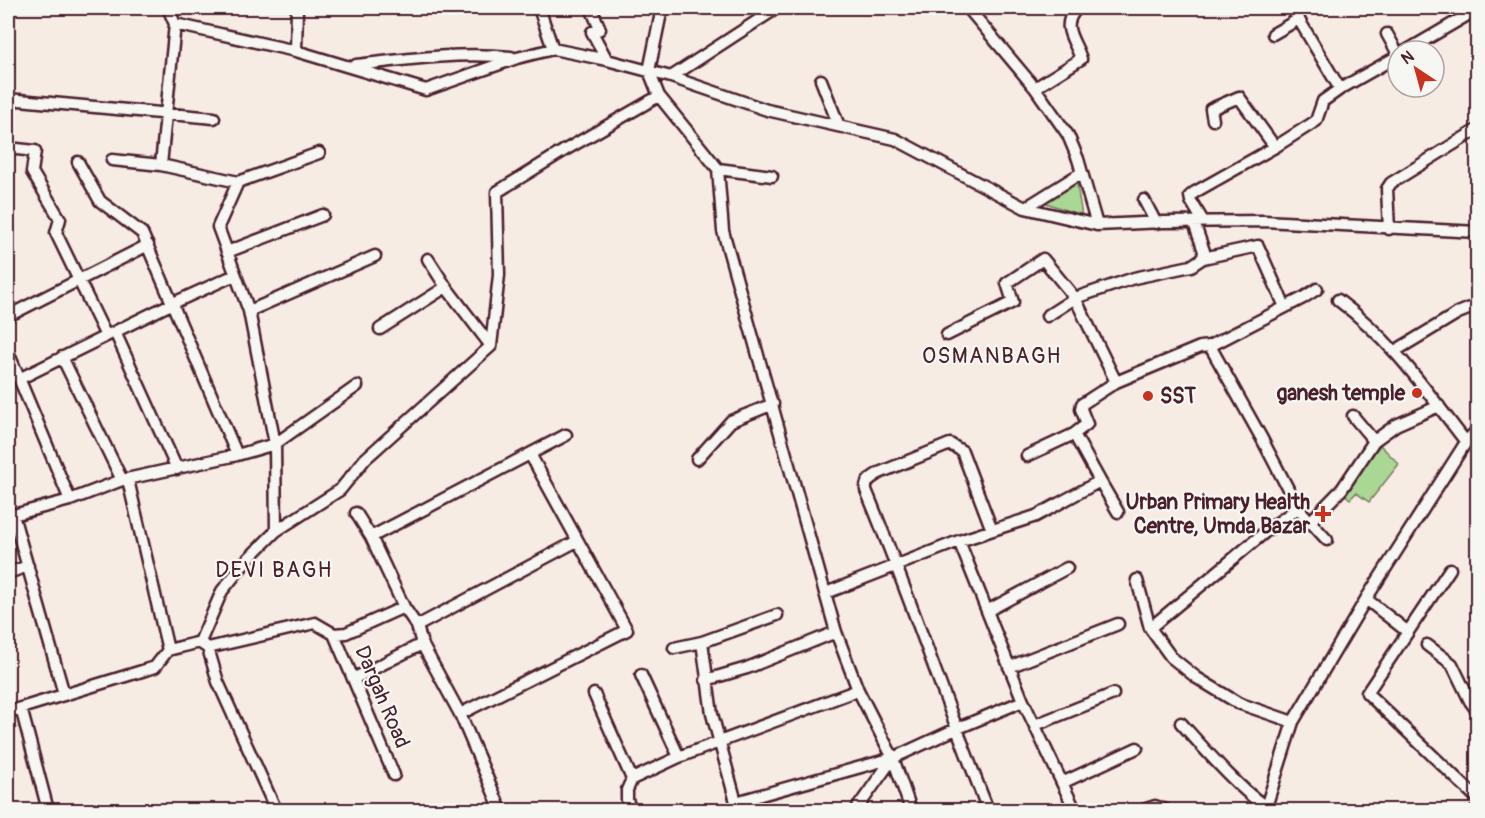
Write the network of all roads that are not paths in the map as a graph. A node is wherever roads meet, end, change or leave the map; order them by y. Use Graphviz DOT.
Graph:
graph roads {
  1 [pos="8,8"];
  2 [pos="168,8"];
  3 [pos="297,8"];
  4 [pos="539,8"];
  5 [pos="591,8"];
  6 [pos="662,8"];
  7 [pos="777,8"];
  8 [pos="968,8"];
  9 [pos="1077,8"];
  10 [pos="1292,8"];
  11 [pos="1478,9"];
  12 [pos="8,17"];
  13 [pos="1299,19"];
  14 [pos="175,24"];
  15 [pos="1273,34"];
  16 [pos="1387,34"];
  17 [pos="1390,39"];
  18 [pos="1427,39"];
  19 [pos="554,49"];
  20 [pos="296,51"];
  21 [pos="517,58"];
  22 [pos="607,60"];
  23 [pos="1386,62"];
  24 [pos="350,66"];
  25 [pos="648,71"];
  26 [pos="670,77"];
  27 [pos="820,80"];
  28 [pos="1035,88"];
  29 [pos="1340,89"];
  30 [pos="659,96"];
  31 [pos="8,99"];
  32 [pos="166,112"];
  33 [pos="214,118"];
  34 [pos="1213,120"];
  35 [pos="839,126"];
  36 [pos="1478,129"];
  37 [pos="1275,147"];
  38 [pos="8,148"];
  39 [pos="318,153"];
  40 [pos="112,160"];
  41 [pos="78,162"];
  42 [pos="161,165"];
  43 [pos="718,169"];
  44 [pos="1081,173"];
  45 [pos="772,176"];
  46 [pos="238,182"];
  47 [pos="1144,200"];
  48 [pos="1025,208"];
  49 [pos="323,215"];
  50 [pos="1199,222"];
  51 [pos="1156,223"];
  52 [pos="1097,225"];
  53 [pos="1389,229"];
  54 [pos="1478,232"];
  55 [pos="148,245"];
  56 [pos="227,252"];
  57 [pos="375,256"];
  58 [pos="1203,258"];
  59 [pos="428,260"];
  60 [pos="236,275"];
  61 [pos="78,279"];
  62 [pos="446,287"];
  63 [pos="1317,289"];
  64 [pos="1075,298"];
  65 [pos="1338,300"];
  66 [pos="171,304"];
  67 [pos="1478,305"];
  68 [pos="1286,307"];
  69 [pos="249,311"];
  70 [pos="8,316"];
  71 [pos="1047,316"];
  72 [pos="380,329"];
  73 [pos="110,334"];
  74 [pos="947,335"];
  75 [pos="491,346"];
  76 [pos="1210,346"];
  77 [pos="1395,351"];
  78 [pos="8,352"];
  79 [pos="62,357"];
  80 [pos="19,379"];
  81 [pos="1116,382"];
  82 [pos="357,386"];
  83 [pos="773,404"];
  84 [pos="1439,406"];
  85 [pos="1353,416"];
  86 [pos="1074,434"];
  87 [pos="566,435"];
  88 [pos="1473,435"];
  89 [pos="1374,441"];
  90 [pos="275,444"];
  91 [pos="530,454"];
  92 [pos="237,455"];
  93 [pos="1027,456"];
  94 [pos="698,459"];
  95 [pos="177,469"];
  96 [pos="125,480"];
  97 [pos="1100,481"];
  98 [pos="70,500"];
  99 [pos="1298,508"];
  100 [pos="1118,512"];
  101 [pos="356,513"];
  102 [pos="10,514"];
  103 [pos="1309,523"];
  104 [pos="992,530"];
  105 [pos="276,531"];
  106 [pos="371,537"];
  107 [pos="1327,540"];
  108 [pos="577,541"];
  109 [pos="959,541"];
  110 [pos="897,565"];
  111 [pos="28,566"];
  112 [pos="1067,568"];
  113 [pos="1450,569"];
  114 [pos="8,573"];
  115 [pos="1137,580"];
  116 [pos="826,593"];
  117 [pos="1366,599"];
  118 [pos="404,607"];
  119 [pos="987,611"];
  120 [pos="777,615"];
  121 [pos="1118,624"];
  122 [pos="417,626"];
  123 [pos="1150,628"];
  124 [pos="1408,632"];
  125 [pos="836,633"];
  126 [pos="334,634"];
  127 [pos="702,642"];
  128 [pos="422,644"];
  129 [pos="204,645"];
  130 [pos="1427,645"];
  131 [pos="674,648"];
  132 [pos="168,650"];
  133 [pos="1010,667"];
  134 [pos="641,675"];
  135 [pos="353,679"];
  136 [pos="706,680"];
  137 [pos="858,690"];
  138 [pos="64,694"];
  139 [pos="594,694"];
  140 [pos="1113,694"];
  141 [pos="1474,697"];
  142 [pos="1023,701"];
  143 [pos="21,708"];
  144 [pos="8,712"];
  145 [pos="1478,712"];
  146 [pos="460,714"];
  147 [pos="1293,722"];
  148 [pos="1181,723"];
  149 [pos="1035,725"];
  150 [pos="956,729"];
  151 [pos="718,743"];
  152 [pos="1137,748"];
  153 [pos="679,757"];
  154 [pos="893,758"];
  155 [pos="394,775"];
  156 [pos="632,779"];
  157 [pos="1062,783"];
  158 [pos="1478,799"];
  159 [pos="1268,809"];
  160 [pos="48,810"];
  161 [pos="276,810"];
  162 [pos="501,810"];
  163 [pos="631,810"];
  164 [pos="856,810"];
  165 [pos="911,810"];
  166 [pos="988,810"];
  167 [pos="1075,810"];
  168 [pos="1143,810"];
  169 [pos="1166,810"];
  1 -- 12 [label="street"];
  2 -- 14 [label="street"];
  3 -- 20 [label="street"];
  4 -- 19 [label="street"];
  5 -- 22 [label="street"];
  6 -- 25 [label="street"];
  7 -- 26 [label="street"];
  8 -- 28 [label="street"];
  9 -- 28 [label="street"];
  10 -- 13 [label="street"];
  11 -- 18 [label="street"];
  13 -- 15 [label="street"];
  13 -- 29 [label="street"];
  14 -- 20 [label="street"];
  14 -- 32 [label="street"];
  16 -- 17 [label="street"];
  19 -- 21 [label="street"];
  19 -- 22 [label="street"];
  20 -- 24 [label="street"];
  21 -- 24 [label="street"];
  21 -- 24 [label="street"];
  22 -- 25 [label="street"];
  23 -- 29 [label="street"];
  25 -- 26 [label="street"];
  25 -- 30 [label="street"];
  26 -- 35 [label="street"];
  27 -- 35 [label="street"];
  28 -- 44 [label="street"];
  29 -- 37 [label="street"];
  30 -- 43 [label="street"];
  30 -- 75 [label="street"];
  31 -- 32 [label="street"];
  32 -- 33 [label="street"];
  32 -- 42 [label="street"];
  34 -- 37 [label="street"];
  35 -- 48 [label="street"];
  36 -- 53 [label="street"];
  37 -- 50 [label="street"];
  38 -- 61 [label="street"];
  39 -- 46 [label="street"];
  40 -- 42 [label="street"];
  41 -- 55 [label="street"];
  42 -- 46 [label="street"];
  43 -- 45 [label="street"];
  43 -- 83 [label="street"];
  44 -- 48 [label="street"];
  44 -- 52 [label="street"];
  46 -- 56 [label="street"];
  47 -- 51 [label="street"];
  48 -- 52 [label="street"];
  49 -- 56 [label="street"];
  50 -- 51 [label="street"];
  50 -- 53 [label="street"];
  50 -- 58 [label="street"];
  51 -- 52 [label="street"];
  53 -- 54 [label="street"];
  55 -- 61 [label="street"];
  55 -- 66 [label="street"];
  56 -- 60 [label="street"];
  57 -- 69 [label="street"];
  58 -- 64 [label="street"];
  58 -- 68 [label="street"];
  59 -- 62 [label="street"];
  60 -- 66 [label="street"];
  60 -- 69 [label="street"];
  61 -- 70 [label="street"];
  61 -- 73 [label="street"];
  62 -- 72 [label="street"];
  62 -- 75 [label="street"];
  63 -- 68 [label="street"];
  64 -- 71 [label="street"];
  64 -- 74 [label="street"];
  64 -- 81 [label="street"];
  65 -- 77 [label="street"];
  66 -- 73 [label="street"];
  66 -- 92 [label="street"];
  67 -- 77 [label="street"];
  68 -- 76 [label="street"];
  69 -- 90 [label="street"];
  73 -- 79 [label="street"];
  73 -- 95 [label="street"];
  75 -- 105 [label="street"];
  76 -- 81 [label="street"];
  76 -- 99 [label="street"];
  77 -- 84 [label="street"];
  78 -- 80 [label="street"];
  79 -- 80 [label="street"];
  79 -- 96 [label="street"];
  80 -- 98 [label="street"];
  81 -- 86 [label="street"];
  82 -- 90 [label="street"];
  83 -- 94 [label="street"];
  83 -- 116 [label="street"];
  84 -- 88 [label="street"];
  84 -- 89 [label="street"];
  85 -- 89 [label="street"];
  86 -- 93 [label="street"];
  86 -- 97 [label="street"];
  87 -- 91 [label="street"];
  88 -- 117 [label="street"];
  89 -- 103 [label="street"];
  90 -- 92 [label="street"];
  90 -- 105 [label="street"];
  91 -- 106 [label="street"];
  91 -- 108 [label="street"];
  92 -- 95 [label="street"];
  95 -- 96 [label="street"];
  96 -- 98 [label="street"];
  96 -- 132 [label="street"];
  97 -- 100 [label="street"];
  97 -- 104 [label="street"];
  98 -- 102 [label="street"];
  99 -- 103 [label="street"];
  99 -- 123 [label="street"];
  101 -- 106 [label="street"];
  102 -- 111 [label="street"];
  103 -- 107 [label="street"];
  104 -- 109 [label="street"];
  104 -- 110 [label="street"];
  105 -- 129 [label="street"];
  106 -- 118 [label="street"];
  108 -- 122 [label="street"];
  108 -- 146 [label="street"];
  109 -- 110 [label="street"];
  109 -- 119 [label="street"];
  110 -- 116 [label="street"];
  110 -- 150 [label="street"];
  111 -- 114 [label="street"];
  111 -- 138 [label="street"];
  112 -- 119 [label="street"];
  113 -- 124 [label="street"];
  115 -- 123 [label="street"];
  116 -- 125 [label="street"];
  117 -- 124 [label="street"];
  117 -- 147 [label="street"];
  118 -- 122 [label="street"];
  118 -- 126 [label="street, Dargah Road"];
  119 -- 133 [label="street"];
  120 -- 127 [label="street"];
  121 -- 133 [label="street"];
  122 -- 128 [label="street"];
  123 -- 147 [label="street"];
  124 -- 158 [label="street"];
  125 -- 136 [label="street"];
  125 -- 137 [label="street"];
  126 -- 129 [label="street, Dargah Road"];
  126 -- 135 [label="street, Dargah Road"];
  127 -- 131 [label="street"];
  127 -- 136 [label="street"];
  128 -- 135 [label="street"];
  128 -- 146 [label="street"];
  129 -- 132 [label="street, Dargah Road"];
  129 -- 161 [label="street"];
  130 -- 141 [label="street"];
  132 -- 138 [label="street"];
  133 -- 142 [label="street"];
  134 -- 153 [label="street"];
  135 -- 155 [label="street, Dargah Road"];
  136 -- 151 [label="street"];
  137 -- 151 [label="street"];
  137 -- 154 [label="street"];
  138 -- 143 [label="street"];
  139 -- 156 [label="street"];
  140 -- 149 [label="street"];
  141 -- 145 [label="street"];
  142 -- 149 [label="street"];
  142 -- 150 [label="street"];
  143 -- 144 [label="street"];
  143 -- 160 [label="street"];
  146 -- 162 [label="street"];
  147 -- 159 [label="street"];
  148 -- 159 [label="street"];
  149 -- 157 [label="street"];
  150 -- 154 [label="street"];
  150 -- 166 [label="street"];
  151 -- 153 [label="street"];
  151 -- 154 [label="street"];
  152 -- 157 [label="street"];
  153 -- 156 [label="street"];
  154 -- 164 [label="street"];
  154 -- 165 [label="street"];
  156 -- 163 [label="street"];
  157 -- 167 [label="street"];
  168 -- 169 [label="street"];
}
